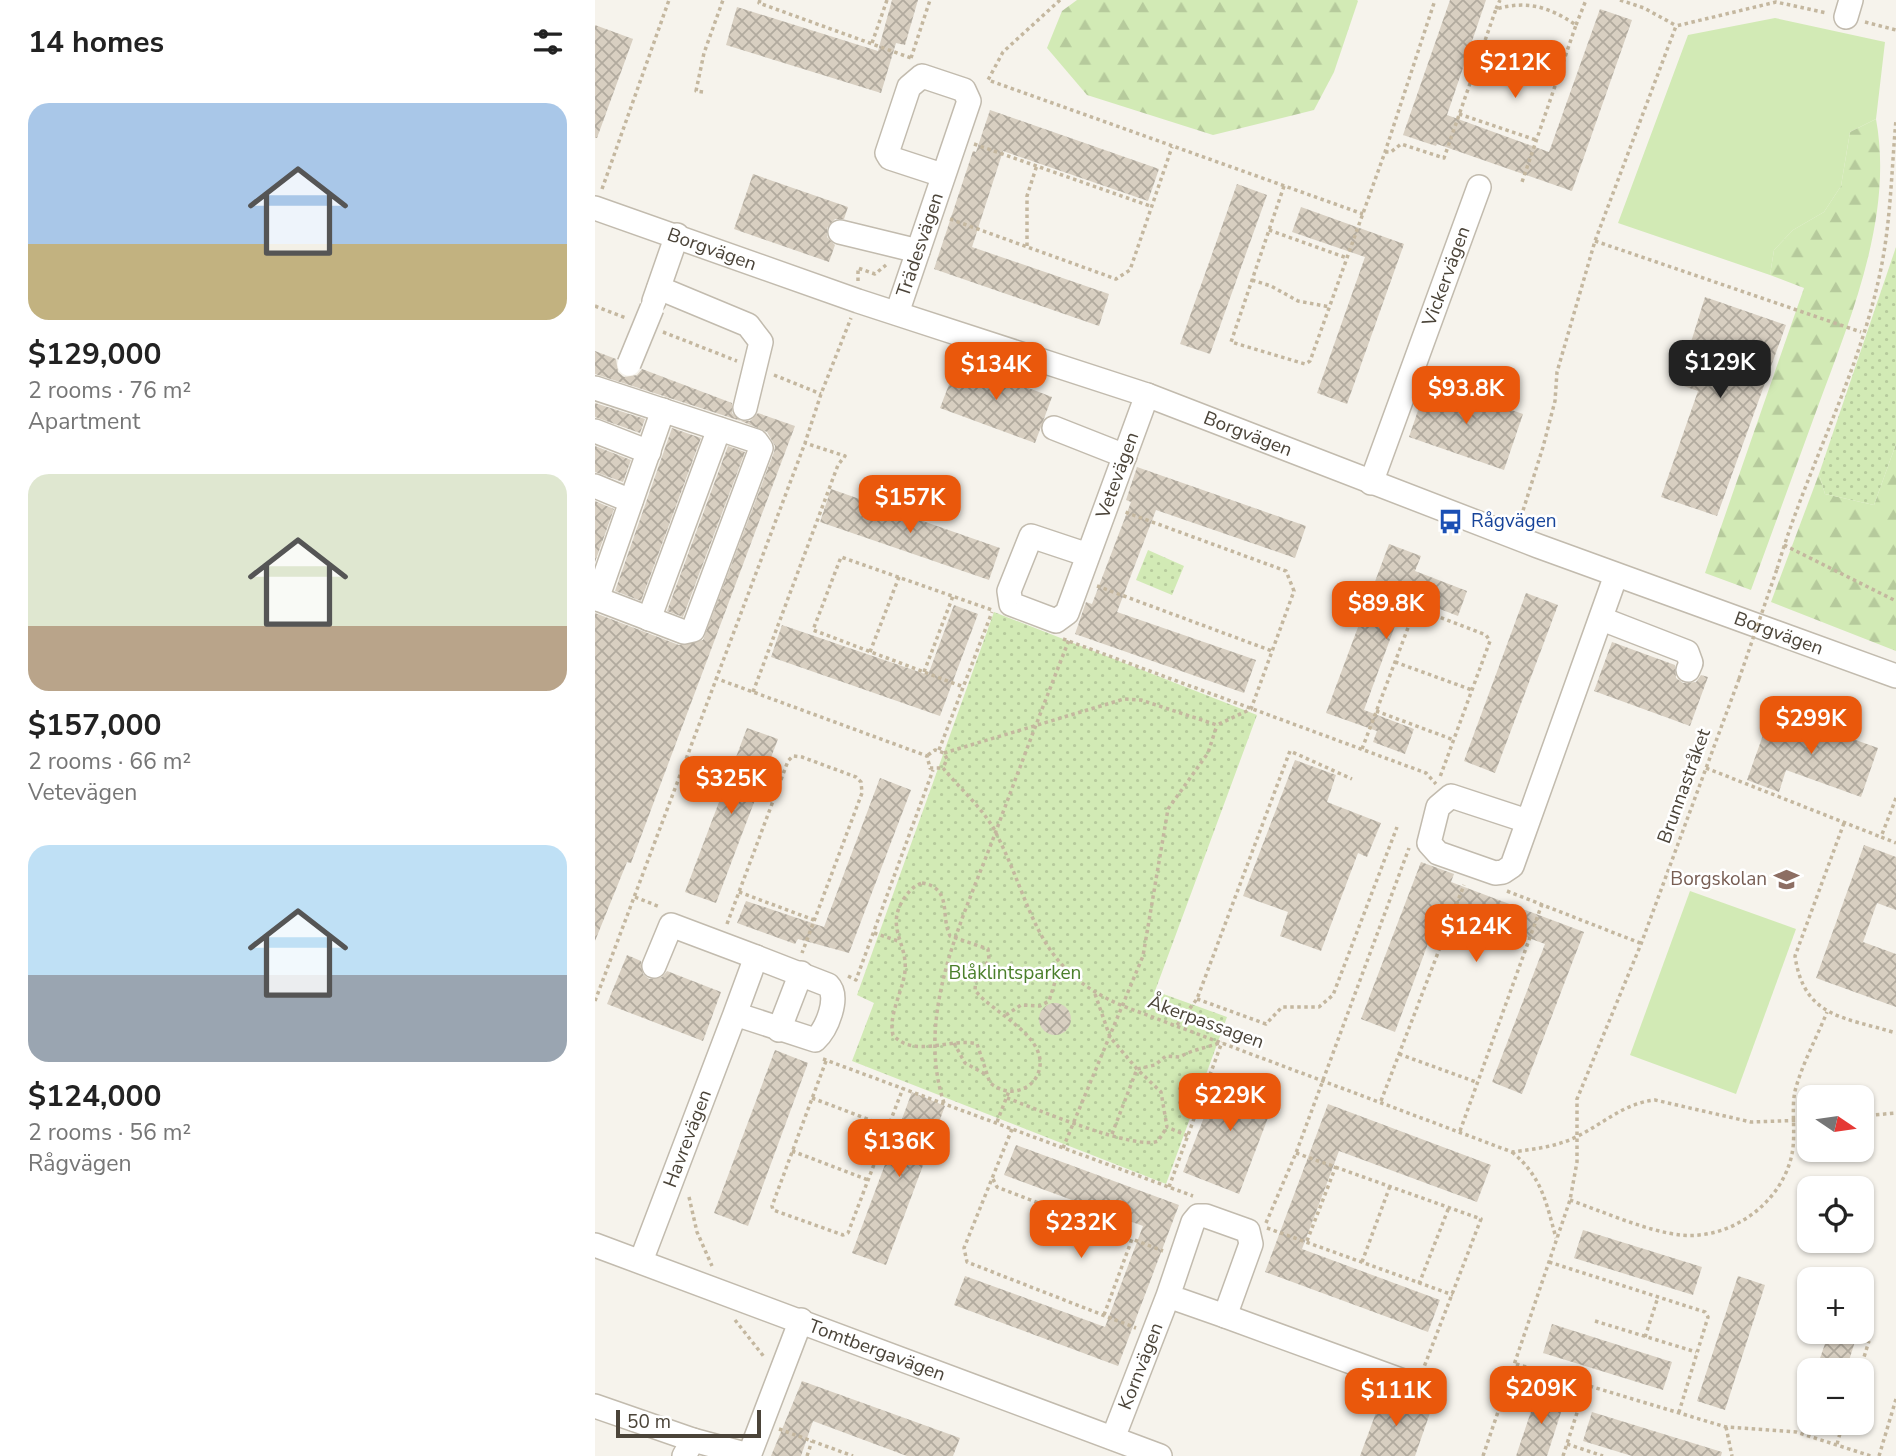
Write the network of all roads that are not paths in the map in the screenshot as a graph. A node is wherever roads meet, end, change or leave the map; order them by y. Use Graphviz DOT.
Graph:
graph roads {
  1 [pos="942,176"];
  2 [pos="1479,187"];
  3 [pos="599,198"];
  4 [pos="840,232"];
  5 [pos="677,235"];
  6 [pos="918,251"];
  7 [pos="656,309"];
  8 [pos="897,313"];
  9 [pos="595,388"];
  10 [pos="617,394"];
  11 [pos="1147,395"];
  12 [pos="745,408"];
  13 [pos="663,410"];
  14 [pos="1054,428"];
  15 [pos="719,429"];
  16 [pos="595,431"];
  17 [pos="649,452"];
  18 [pos="1125,456"];
  19 [pos="1371,483"];
  20 [pos="595,486"];
  21 [pos="631,501"];
  22 [pos="605,545"];
  23 [pos="1088,555"];
  24 [pos="1616,575"];
  25 [pos="596,599"];
  26 [pos="649,619"];
  27 [pos="1602,619"];
  28 [pos="1688,670"];
  29 [pos="1896,676"];
  30 [pos="1527,821"];
  31 [pos="756,957"];
  32 [pos="655,966"];
  33 [pos="798,972"];
  34 [pos="735,1014"];
  35 [pos="779,1030"];
  36 [pos="595,1245"];
  37 [pos="641,1261"];
  38 [pos="1168,1296"];
  39 [pos="1225,1316"];
  40 [pos="801,1320"];
  41 [pos="1417,1386"];
  42 [pos="595,1406"];
  43 [pos="1112,1438"];
  44 [pos="689,1448"];
  45 [pos="749,1456"];
  46 [pos="1160,1456"];
  1 -- 6 [label="street, Trädesvägen"];
  2 -- 19 [label="street, Vickervägen"];
  3 -- 5 [label="street, Borgvägen"];
  4 -- 6 [label="street"];
  5 -- 7 [label="street"];
  5 -- 8 [label="street, Borgvägen"];
  6 -- 8 [label="street, Trädesvägen"];
  7 -- 10 [label="street, bridge"];
  7 -- 12 [label="street"];
  8 -- 11 [label="street, Borgvägen"];
  9 -- 10 [label="street"];
  10 -- 13 [label="street"];
  11 -- 18 [label="street, Vetevägen"];
  11 -- 19 [label="street, Borgvägen"];
  13 -- 15 [label="street"];
  13 -- 17 [label="street"];
  14 -- 18 [label="street"];
  15 -- 26 [label="street"];
  15 -- 26 [label="street"];
  16 -- 17 [label="street"];
  17 -- 21 [label="street"];
  18 -- 23 [label="street, Vetevägen"];
  19 -- 24 [label="street, Borgvägen"];
  20 -- 21 [label="street"];
  21 -- 22 [label="street"];
  22 -- 25 [label="street"];
  23 -- 23 [label="street, Vetevägen"];
  24 -- 27 [label="street"];
  24 -- 29 [label="street, Borgvägen"];
  25 -- 26 [label="street"];
  27 -- 28 [label="street"];
  27 -- 30 [label="street"];
  31 -- 32 [label="street"];
  31 -- 33 [label="street"];
  31 -- 34 [label="street, Havrevägen"];
  33 -- 35 [label="street"];
  33 -- 35 [label="street"];
  34 -- 35 [label="street"];
  34 -- 37 [label="street, Havrevägen"];
  36 -- 37 [label="street, Tomtbergavägen"];
  37 -- 40 [label="street, Tomtbergavägen"];
  38 -- 39 [label="street"];
  38 -- 39 [label="street, Kornvägen"];
  38 -- 43 [label="street, Kornvägen"];
  39 -- 41 [label="street"];
  40 -- 43 [label="street, Tomtbergavägen"];
  40 -- 45 [label="street"];
  42 -- 44 [label="street"];
  43 -- 46 [label="street, Tomtbergavägen"];
  44 -- 45 [label="street"];
}
